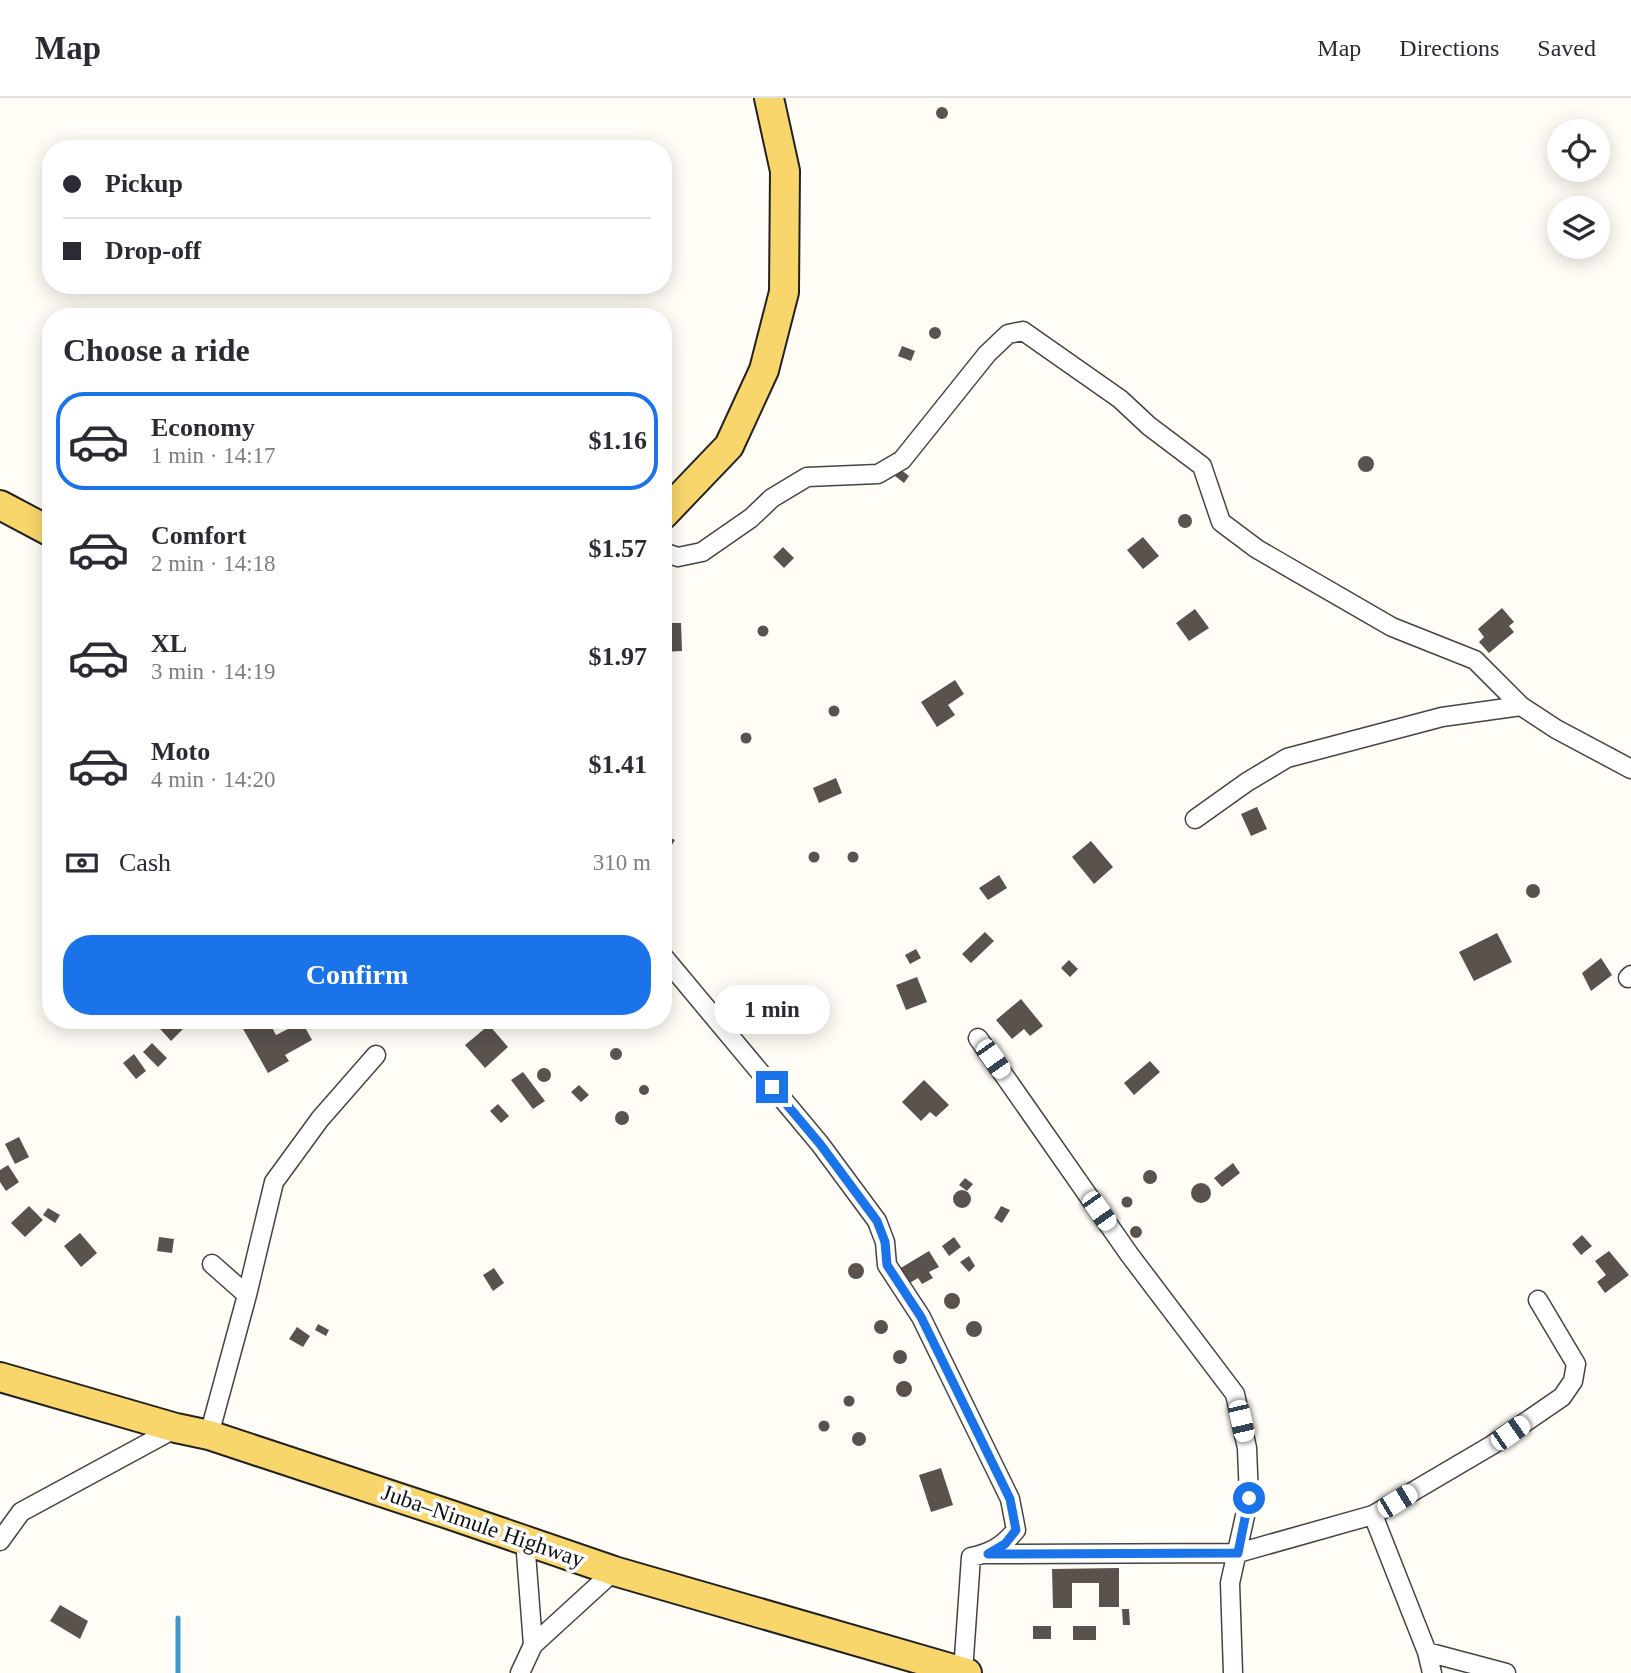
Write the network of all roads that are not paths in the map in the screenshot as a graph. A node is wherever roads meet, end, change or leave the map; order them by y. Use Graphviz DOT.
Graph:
graph roads {
  1 [pos="769,98"];
  2 [pos="0,505"];
  3 [pos="672,506"];
  4 [pos="42,527"];
  5 [pos="672,555"];
  6 [pos="1521,706"];
  7 [pos="1631,769"];
  8 [pos="1195,819"];
  9 [pos="672,967"];
  10 [pos="978,1038"];
  11 [pos="376,1055"];
  12 [pos="212,1264"];
  13 [pos="247,1295"];
  14 [pos="1538,1300"];
  15 [pos="0,1377"];
  16 [pos="176,1428"];
  17 [pos="209,1435"];
  18 [pos="1373,1515"];
  19 [pos="0,1541"];
  20 [pos="525,1541"];
  21 [pos="1238,1553"];
  22 [pos="988,1554"];
  23 [pos="614,1572"];
  24 [pos="533,1645"];
  25 [pos="1427,1652"];
  26 [pos="965,1672"];
  27 [pos="520,1673"];
  28 [pos="1233,1673"];
  29 [pos="1432,1673"];
  30 [pos="1506,1673"];
  1 -- 3 [label="main road"];
  2 -- 4 [label="main road"];
  5 -- 6 [label="street"];
  6 -- 7 [label="street"];
  6 -- 8 [label="street"];
  9 -- 22 [label="street"];
  10 -- 21 [label="street"];
  11 -- 13 [label="street"];
  12 -- 13 [label="street"];
  13 -- 17 [label="street"];
  14 -- 18 [label="street"];
  15 -- 16 [label="main road, Juba–Nimule Highway"];
  16 -- 17 [label="main road, Juba–Nimule Highway"];
  16 -- 19 [label="street"];
  17 -- 20 [label="main road, Juba–Nimule Highway"];
  18 -- 21 [label="street"];
  18 -- 25 [label="street"];
  20 -- 23 [label="main road, Juba–Nimule Highway"];
  20 -- 24 [label="street"];
  21 -- 22 [label="street"];
  21 -- 28 [label="street"];
  22 -- 26 [label="street"];
  23 -- 24 [label="street"];
  23 -- 26 [label="main road, Juba–Nimule Highway"];
  24 -- 27 [label="street"];
  25 -- 29 [label="street"];
  25 -- 30 [label="street"];
}
